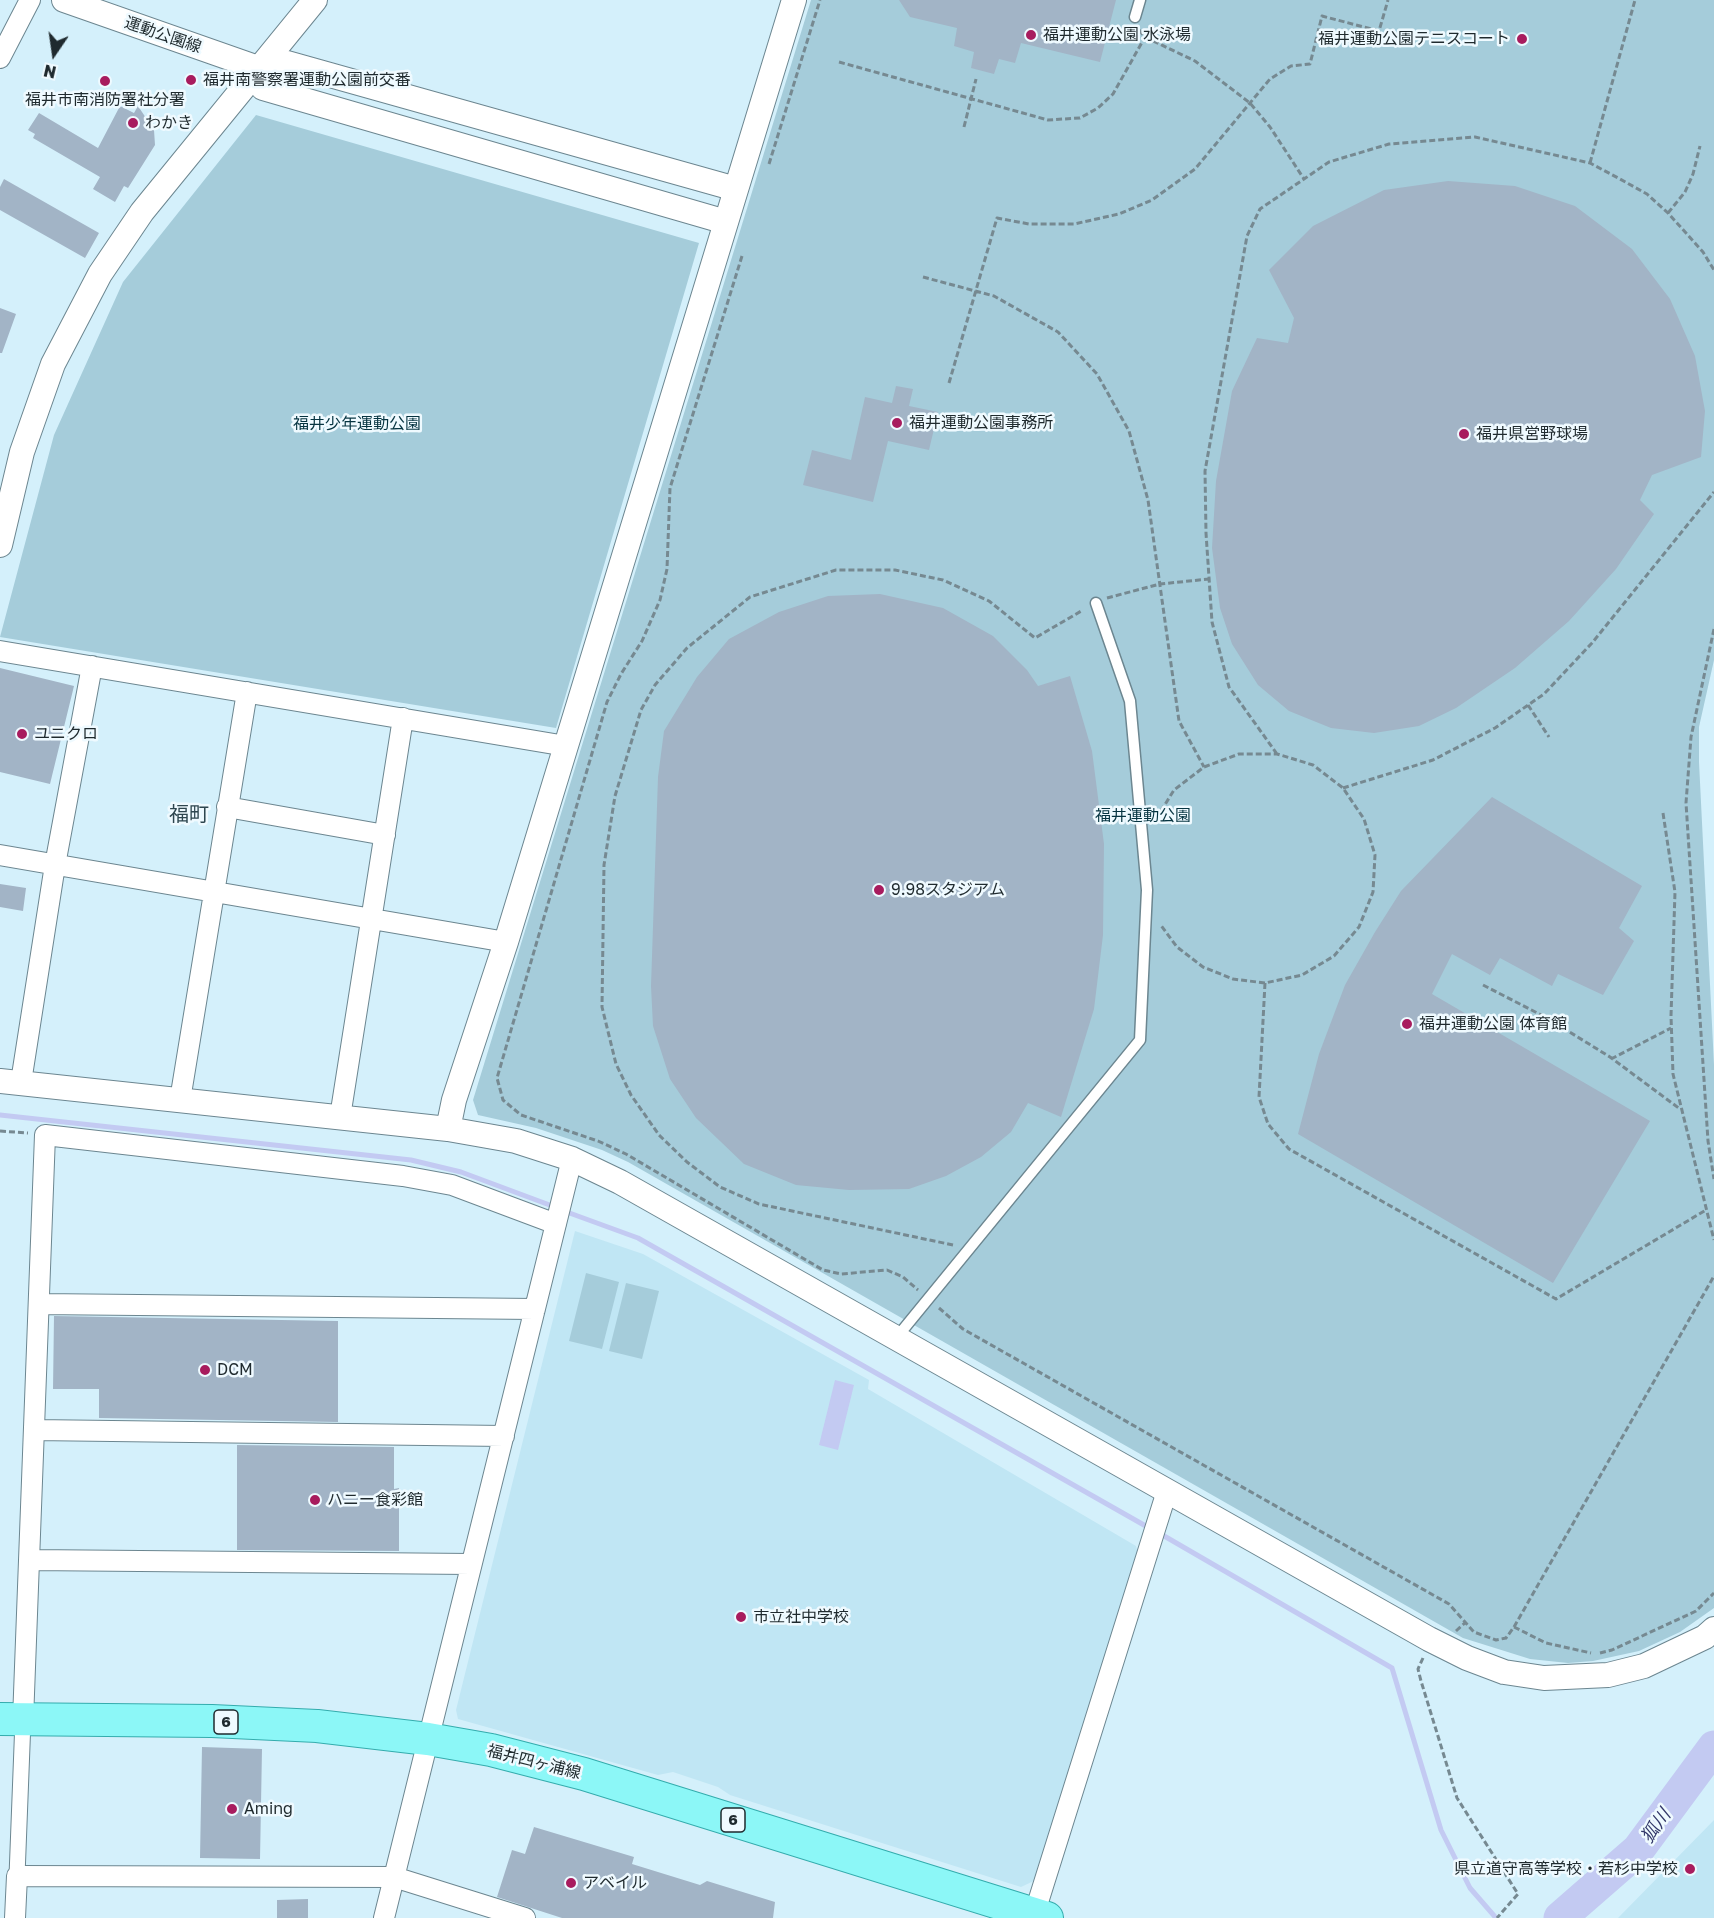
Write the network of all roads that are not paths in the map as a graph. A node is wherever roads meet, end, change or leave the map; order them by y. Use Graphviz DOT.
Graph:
graph roads {
  1 [pos="30,0"];
  2 [pos="64,0"];
  3 [pos="315,0"];
  4 [pos="794,0"];
  5 [pos="1140,0"];
  6 [pos="94,5"];
  7 [pos="1135,17"];
  8 [pos="0,58"];
  9 [pos="261,69"];
  10 [pos="736,189"];
  11 [pos="726,222"];
  12 [pos="0,545"];
  13 [pos="1096,603"];
  14 [pos="0,651"];
  15 [pos="92,666"];
  16 [pos="247,692"];
  17 [pos="403,718"];
  18 [pos="566,746"];
  19 [pos="227,807"];
  20 [pos="385,835"];
  21 [pos="0,855"];
  22 [pos="55,865"];
  23 [pos="213,892"];
  24 [pos="372,919"];
  25 [pos="506,942"];
  26 [pos="10,1082"];
  27 [pos="180,1100"];
  28 [pos="340,1117"];
  29 [pos="448,1129"];
  30 [pos="572,1159"];
  31 [pos="557,1222"];
  32 [pos="39,1304"];
  33 [pos="535,1309"];
  34 [pos="897,1337"];
  35 [pos="34,1430"];
  36 [pos="504,1436"];
  37 [pos="1167,1491"];
  38 [pos="30,1560"];
  39 [pos="471,1564"];
  40 [pos="1714,1629"];
  41 [pos="12,1720"];
  42 [pos="428,1739"];
  43 [pos="17,1876"];
  44 [pos="394,1876"];
  45 [pos="1038,1917"];
  46 [pos="15,1918"];
  47 [pos="384,1918"];
  48 [pos="525,1918"];
  1 -- 8 [label="street"];
  2 -- 6 [label="street, 運動公園線"];
  3 -- 9 [label="street"];
  4 -- 10 [label="street"];
  5 -- 7 [label="lane"];
  6 -- 9 [label="street, 運動公園線"];
  9 -- 10 [label="street"];
  9 -- 11 [label="street"];
  9 -- 12 [label="street"];
  10 -- 11 [label="street"];
  11 -- 18 [label="street"];
  13 -- 34 [label="lane"];
  14 -- 15 [label="street"];
  15 -- 16 [label="street"];
  15 -- 22 [label="street"];
  16 -- 17 [label="street"];
  16 -- 19 [label="street"];
  17 -- 18 [label="street"];
  17 -- 20 [label="street"];
  18 -- 25 [label="street"];
  19 -- 20 [label="street"];
  19 -- 23 [label="street"];
  20 -- 24 [label="street"];
  21 -- 22 [label="street"];
  22 -- 23 [label="street"];
  22 -- 26 [label="street"];
  23 -- 24 [label="street"];
  23 -- 27 [label="street"];
  24 -- 25 [label="street"];
  24 -- 28 [label="street"];
  25 -- 29 [label="street"];
  26 -- 27 [label="street"];
  27 -- 28 [label="street"];
  28 -- 29 [label="street"];
  29 -- 30 [label="street"];
  30 -- 31 [label="street"];
  30 -- 34 [label="street"];
  31 -- 32 [label="street"];
  31 -- 33 [label="street"];
  32 -- 33 [label="street"];
  32 -- 35 [label="street"];
  33 -- 36 [label="street"];
  34 -- 37 [label="street"];
  35 -- 36 [label="street"];
  35 -- 38 [label="street"];
  36 -- 39 [label="street"];
  37 -- 40 [label="street"];
  37 -- 45 [label="street"];
  38 -- 39 [label="street"];
  38 -- 41 [label="street"];
  39 -- 42 [label="street"];
  41 -- 42 [label="main road, 福井四ヶ浦線 / 6"];
  41 -- 43 [label="street"];
  42 -- 44 [label="street"];
  42 -- 45 [label="main road, 福井四ヶ浦線 / 6"];
  43 -- 44 [label="street"];
  43 -- 46 [label="street"];
  44 -- 47 [label="street"];
  44 -- 48 [label="street"];
}
